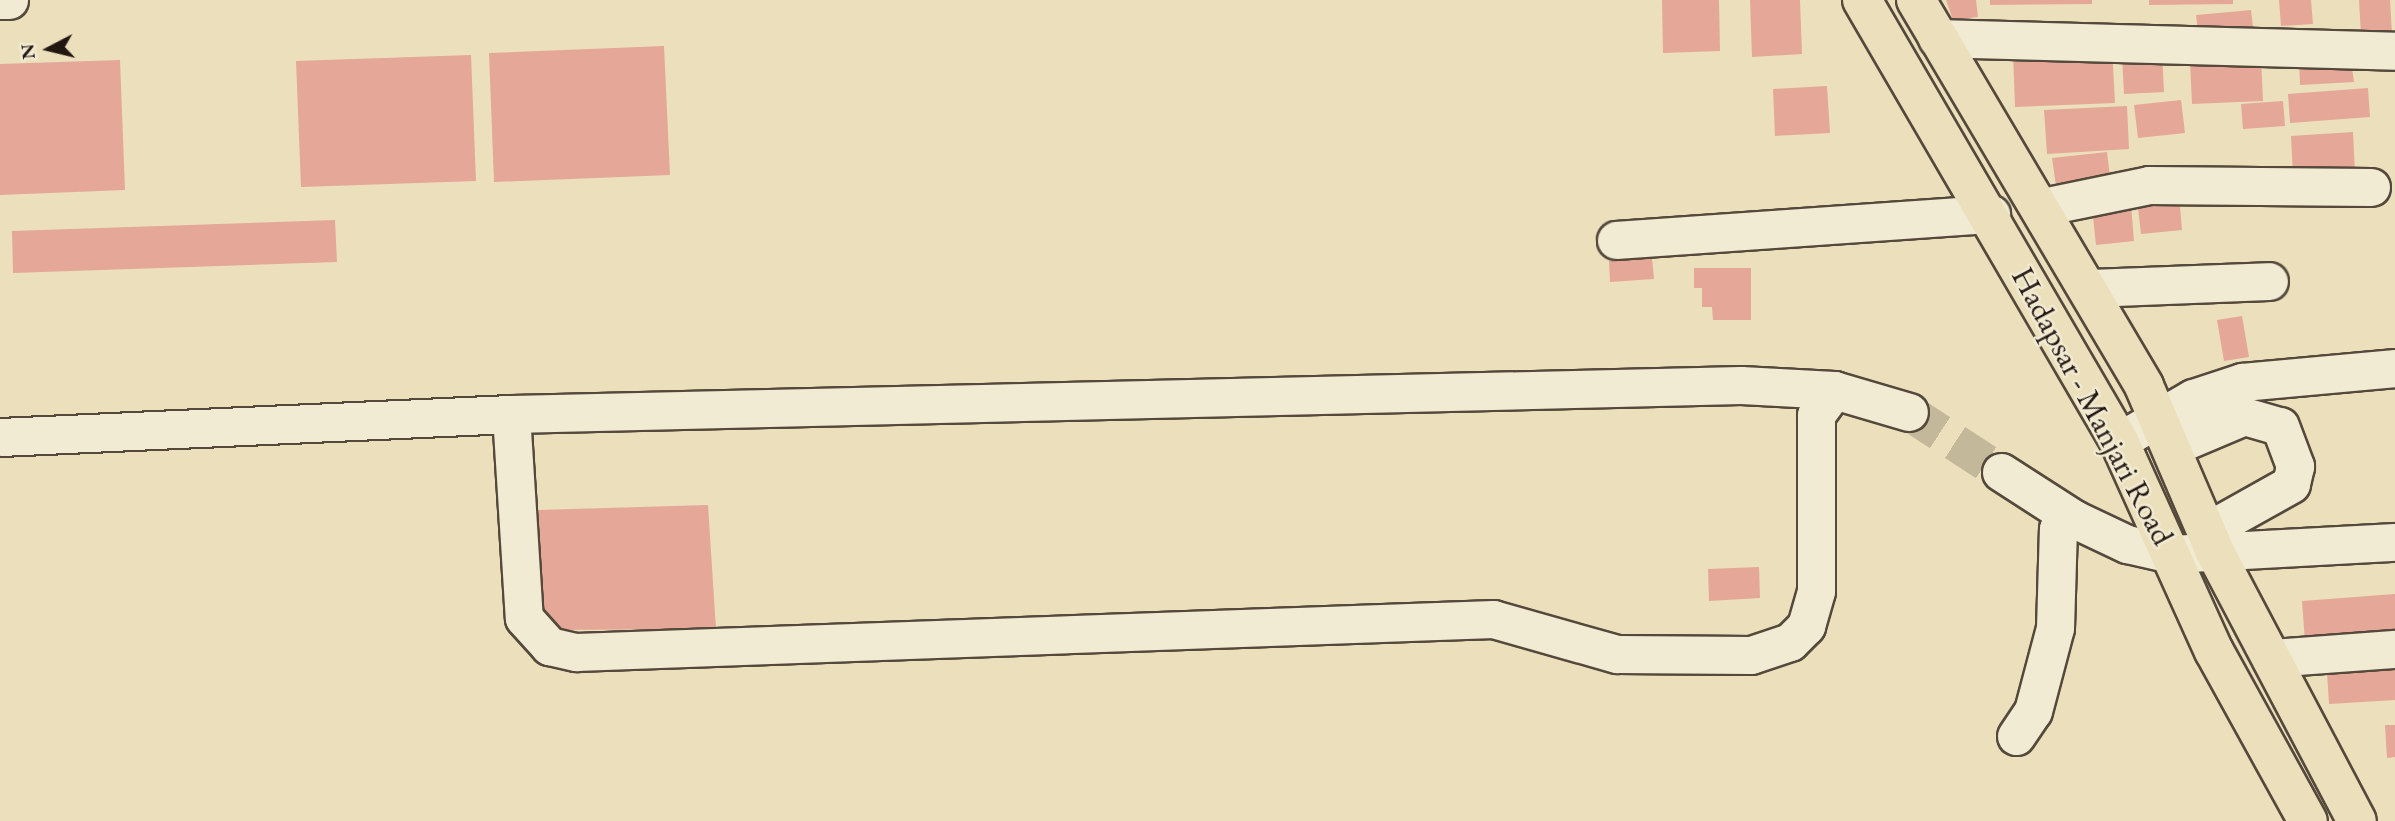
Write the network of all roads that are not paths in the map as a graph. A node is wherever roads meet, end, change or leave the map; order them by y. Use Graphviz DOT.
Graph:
graph roads {
  1 [pos="0,0"];
  2 [pos="9,0"];
  3 [pos="1862,0"];
  4 [pos="1916,0"];
  5 [pos="1937,38"];
  6 [pos="2395,51"];
  7 [pos="2371,187"];
  8 [pos="2042,207"];
  9 [pos="1991,214"];
  10 [pos="1616,240"];
  11 [pos="2269,281"];
  12 [pos="2089,288"];
  13 [pos="2395,368"];
  14 [pos="1834,390"];
  15 [pos="1909,412"];
  16 [pos="511,414"];
  17 [pos="2165,434"];
  18 [pos="0,437"];
  19 [pos="2119,441"];
  20 [pos="2001,472"];
  21 [pos="2074,519"];
  22 [pos="2211,541"];
  23 [pos="2395,542"];
  24 [pos="2171,554"];
  25 [pos="2395,649"];
  26 [pos="2271,658"];
  27 [pos="2016,736"];
  28 [pos="2308,821"];
  29 [pos="2357,821"];
  1 -- 2 [label="street"];
  3 -- 9 [label="main road, Hadapsar - Manjari Road"];
  4 -- 5 [label="main road, Hadapsar - Manjari Road"];
  5 -- 6 [label="street"];
  5 -- 8 [label="main road, Hadapsar - Manjari Road"];
  7 -- 8 [label="street"];
  8 -- 12 [label="main road, Hadapsar - Manjari Road"];
  9 -- 10 [label="street"];
  9 -- 19 [label="main road, Hadapsar - Manjari Road"];
  11 -- 12 [label="street"];
  12 -- 17 [label="main road, Hadapsar - Manjari Road"];
  13 -- 17 [label="street"];
  14 -- 15 [label="street"];
  14 -- 16 [label="street"];
  14 -- 16 [label="street"];
  16 -- 18 [label="street"];
  17 -- 19 [label="street"];
  17 -- 22 [label="main road, Hadapsar - Manjari Road"];
  17 -- 22 [label="street"];
  19 -- 24 [label="main road, Hadapsar - Manjari Road"];
  20 -- 21 [label="street"];
  21 -- 24 [label="street"];
  21 -- 27 [label="street"];
  22 -- 23 [label="street"];
  22 -- 24 [label="street"];
  22 -- 26 [label="main road, Hadapsar - Manjari Road"];
  24 -- 28 [label="main road, Hadapsar - Manjari Road"];
  25 -- 26 [label="street"];
  26 -- 29 [label="main road, Hadapsar - Manjari Road"];
}
